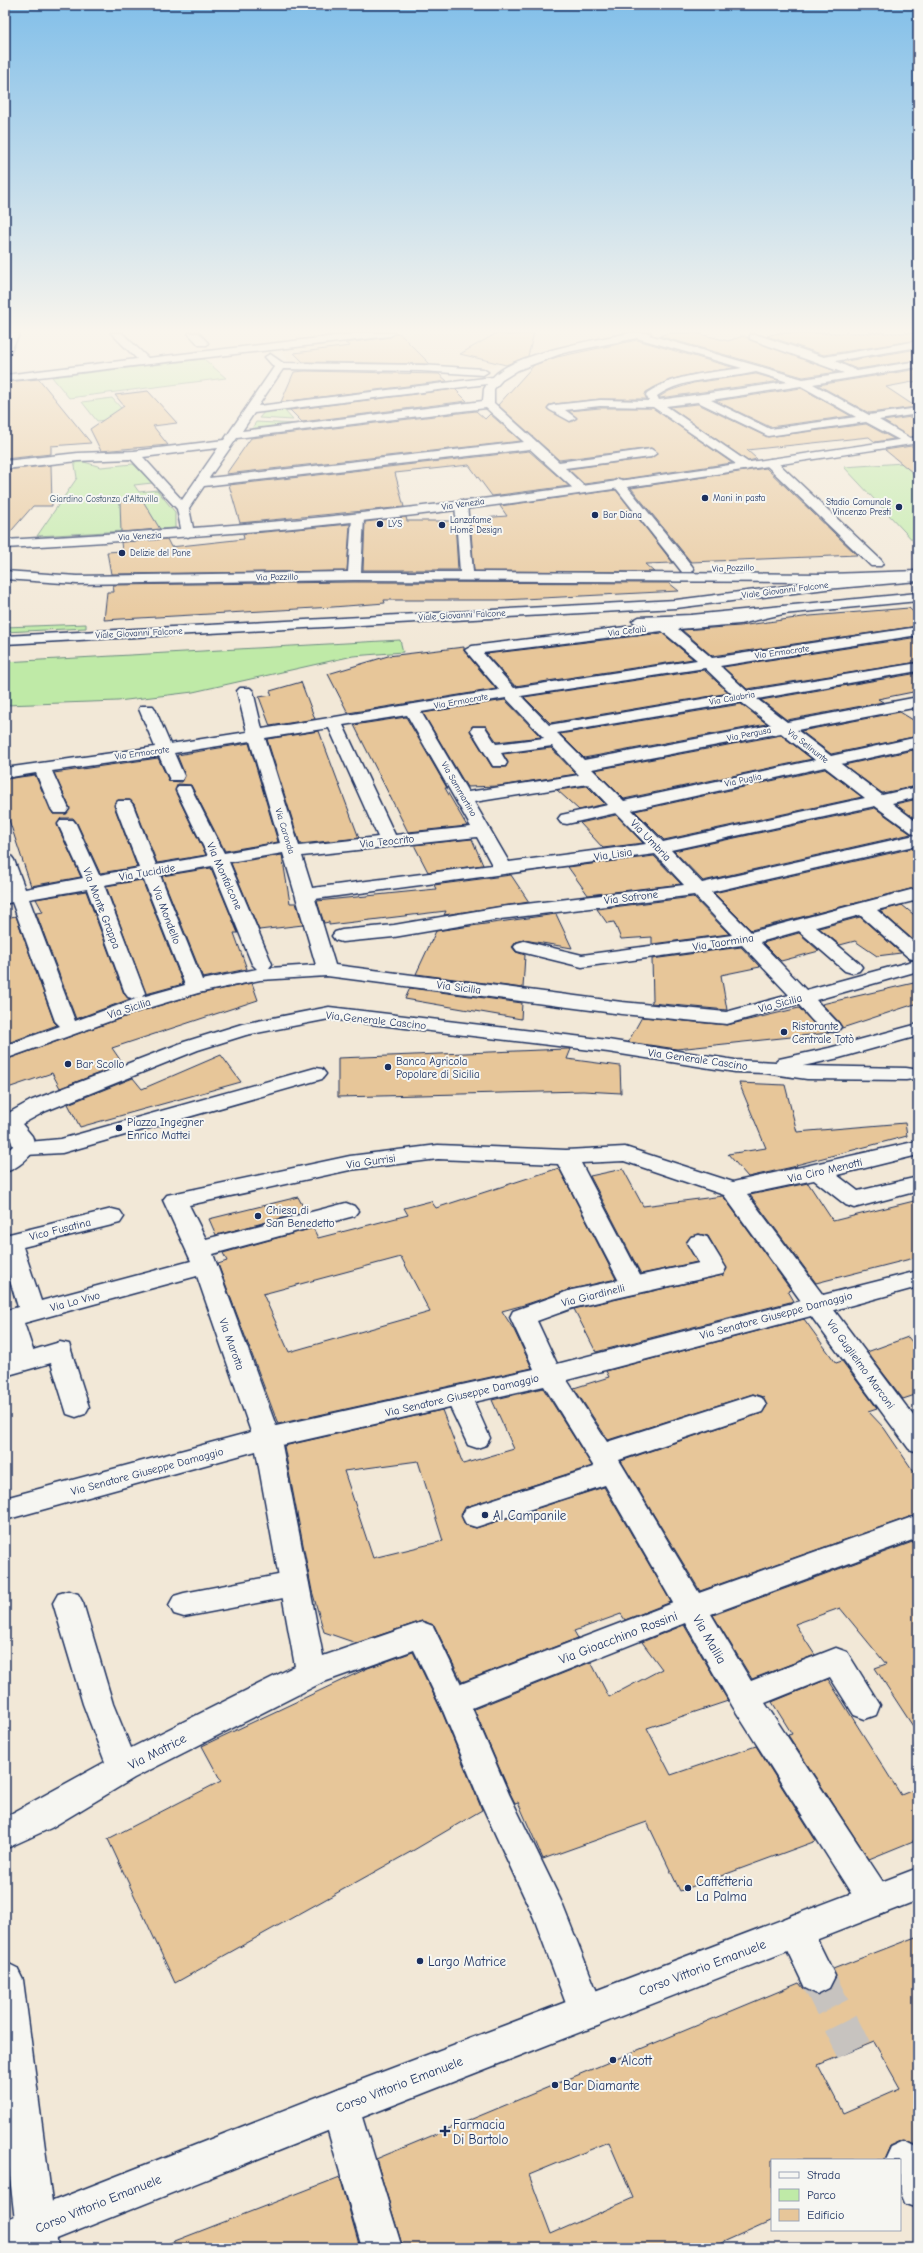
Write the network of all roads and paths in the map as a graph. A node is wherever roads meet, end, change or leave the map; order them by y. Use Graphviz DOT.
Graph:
graph roads {
  1 [pos="236,438"];
  2 [pos="524,438"];
  3 [pos="705,438"];
  4 [pos="230,439"];
  5 [pos="914,441"];
  6 [pos="531,445"];
  7 [pos="651,453"];
  8 [pos="134,455"];
  9 [pos="771,463"];
  10 [pos="5,465"];
  11 [pos="554,466"];
  12 [pos="745,466"];
  13 [pos="200,483"];
  14 [pos="618,483"];
  15 [pos="580,488"];
  16 [pos="461,504"];
  17 [pos="183,508"];
  18 [pos="358,518"];
  19 [pos="188,533"];
  20 [pos="5,544"];
  21 [pos="890,562"];
  22 [pos="876,563"];
  23 [pos="829,564"];
  24 [pos="861,564"];
  25 [pos="688,569"];
  26 [pos="5,575"];
  27 [pos="354,576"];
  28 [pos="918,576"];
  29 [pos="467,577"];
  30 [pos="548,577"];
  31 [pos="918,597"];
  32 [pos="782,610"];
  33 [pos="443,623"];
  34 [pos="555,624"];
  35 [pos="571,624"];
  36 [pos="665,626"];
  37 [pos="918,631"];
  38 [pos="5,640"];
  39 [pos="472,650"];
  40 [pos="5,653"];
  41 [pos="709,662"];
  42 [pos="918,667"];
  43 [pos="245,691"];
  44 [pos="510,693"];
  45 [pos="743,696"];
  46 [pos="918,702"];
  47 [pos="147,709"];
  48 [pos="412,710"];
  49 [pos="334,722"];
  50 [pos="784,727"];
  51 [pos="479,730"];
  52 [pos="256,735"];
  53 [pos="551,736"];
  54 [pos="918,742"];
  55 [pos="165,750"];
  56 [pos="828,761"];
  57 [pos="42,768"];
  58 [pos="5,772"];
  59 [pos="586,772"];
  60 [pos="918,792"];
  61 [pos="464,798"];
  62 [pos="879,801"];
  63 [pos="124,805"];
  64 [pos="620,807"];
  65 [pos="567,819"];
  66 [pos="483,831"];
  67 [pos="918,831"];
  68 [pos="918,840"];
  69 [pos="389,841"];
  70 [pos="658,848"];
  71 [pos="290,849"];
  72 [pos="5,860"];
  73 [pos="219,860"];
  74 [pos="504,869"];
  75 [pos="151,871"];
  76 [pos="93,881"];
  77 [pos="698,889"];
  78 [pos="304,895"];
  79 [pos="917,896"];
  80 [pos="12,897"];
  81 [pos="864,909"];
  82 [pos="803,925"];
  83 [pos="342,936"];
  84 [pos="747,939"];
  85 [pos="524,946"];
  86 [pos="917,959"];
  87 [pos="262,964"];
  88 [pos="852,967"];
  89 [pos="326,970"];
  90 [pos="192,981"];
  91 [pos="135,993"];
  92 [pos="802,997"];
  93 [pos="65,1021"];
  94 [pos="831,1027"];
  95 [pos="918,1030"];
  96 [pos="888,1038"];
  97 [pos="918,1041"];
  98 [pos="5,1053"];
  99 [pos="765,1067"];
  100 [pos="912,1073"];
  101 [pos="315,1074"];
  102 [pos="5,1124"];
  103 [pos="25,1148"];
  104 [pos="918,1148"];
  105 [pos="566,1157"];
  106 [pos="5,1165"];
  107 [pos="818,1172"];
  108 [pos="918,1184"];
  109 [pos="732,1190"];
  110 [pos="346,1211"];
  111 [pos="112,1217"];
  112 [pos="699,1243"];
  113 [pos="201,1258"];
  114 [pos="633,1285"];
  115 [pos="915,1285"];
  116 [pos="816,1304"];
  117 [pos="32,1312"];
  118 [pos="14,1365"];
  119 [pos="550,1374"];
  120 [pos="458,1395"];
  121 [pos="753,1405"];
  122 [pos="76,1407"];
  123 [pos="267,1438"];
  124 [pos="477,1438"];
  125 [pos="918,1442"];
  126 [pos="606,1463"];
  127 [pos="5,1509"];
  128 [pos="476,1516"];
  129 [pos="918,1526"];
  130 [pos="294,1584"];
  131 [pos="68,1603"];
  132 [pos="184,1606"];
  133 [pos="692,1608"];
  134 [pos="311,1673"];
  135 [pos="744,1696"];
  136 [pos="454,1701"];
  137 [pos="866,1705"];
  138 [pos="123,1768"];
  139 [pos="5,1834"];
  140 [pos="918,1884"];
  141 [pos="874,1900"];
  142 [pos="795,1931"];
  143 [pos="817,1976"];
  144 [pos="5,1980"];
  145 [pos="588,2012"];
  146 [pos="340,2107"];
  147 [pos="26,2239"];
  148 [pos="382,2248"];
  1 -- 4 [label="street"];
  2 -- 6 [label="street"];
  3 -- 12 [label="street"];
  4 -- 8 [label="street"];
  4 -- 13 [label="street"];
  5 -- 9 [label="street, Via Venezia"];
  6 -- 11 [label="street"];
  6 -- 13 [label="street"];
  7 -- 11 [label="street"];
  8 -- 10 [label="street"];
  8 -- 17 [label="street"];
  9 -- 12 [label="street, Via Venezia"];
  9 -- 22 [label="street"];
  11 -- 15 [label="street"];
  12 -- 14 [label="street, Via Venezia"];
  13 -- 17 [label="street"];
  14 -- 15 [label="street, Via Venezia"];
  14 -- 25 [label="street"];
  15 -- 16 [label="street, Via Venezia"];
  16 -- 18 [label="street, Via Venezia"];
  16 -- 29 [label="street"];
  17 -- 19 [label="street"];
  18 -- 19 [label="street, Via Venezia"];
  18 -- 27 [label="street"];
  19 -- 20 [label="street, Via Venezia"];
  21 -- 22 [label="street"];
  22 -- 24 [label="street"];
  23 -- 25 [label="street, Via Pozzillo"];
  25 -- 30 [label="street, Via Pozzillo"];
  26 -- 27 [label="street, Via Pozzillo"];
  27 -- 29 [label="street, Via Pozzillo"];
  28 -- 30 [label="street, Via Pozzillo"];
  28 -- 33 [label="street, Viale Giovanni Falcone"];
  29 -- 30 [label="street, Via Pozzillo"];
  31 -- 32 [label="street, Viale Giovanni Falcone"];
  32 -- 35 [label="street, Viale Giovanni Falcone"];
  32 -- 36 [label="street, Via Cefalù"];
  33 -- 34 [label="street, Viale Giovanni Falcone"];
  33 -- 38 [label="street, Viale Giovanni Falcone"];
  33 -- 40 [label="street, Viale Giovanni Falcone"];
  36 -- 39 [label="street, Via Cefalù"];
  36 -- 41 [label="street, Via Selinunte"];
  37 -- 41 [label="street, Via Ermocrate"];
  39 -- 44 [label="street, Via Umbria"];
  41 -- 44 [label="street, Via Ermocrate"];
  41 -- 45 [label="street, Via Selinunte"];
  42 -- 45 [label="street, Via Calabria"];
  43 -- 52 [label="street, Via Caronda"];
  44 -- 48 [label="street, Via Ermocrate"];
  44 -- 53 [label="street, Via Umbria"];
  45 -- 50 [label="street, Via Selinunte"];
  45 -- 53 [label="street, Via Calabria"];
  46 -- 50 [label="street, Via Pergusa"];
  47 -- 55 [label="street, Via Monfalcone"];
  48 -- 49 [label="street, Via Ermocrate"];
  48 -- 61 [label="street, Via Sammartino"];
  49 -- 52 [label="street, Via Ermocrate"];
  49 -- 69 [label="street"];
  50 -- 56 [label="street, Via Selinunte"];
  50 -- 59 [label="street, Via Pergusa"];
  51 -- 53 [label="street, Via Calabria"];
  52 -- 55 [label="street, Via Ermocrate"];
  52 -- 71 [label="street, Via Caronda"];
  53 -- 59 [label="street, Via Umbria"];
  54 -- 56 [label="street, Via Puglia"];
  55 -- 57 [label="street, Via Ermocrate"];
  55 -- 73 [label="street, Via Monfalcone"];
  56 -- 62 [label="street, Via Selinunte"];
  56 -- 64 [label="street, Via Puglia"];
  57 -- 58 [label="street, Via Ermocrate"];
  57 -- 76 [label="street, Via Monte Grappa"];
  59 -- 61 [label="street, Via Pergusa"];
  59 -- 64 [label="street, Via Umbria"];
  60 -- 62 [label="street, Via Lisia"];
  61 -- 66 [label="street, Via Sammartino"];
  62 -- 67 [label="street, Via Selinunte"];
  62 -- 70 [label="street, Via Lisia"];
  63 -- 75 [label="street, Via Mondello"];
  64 -- 65 [label="street, Via Puglia"];
  64 -- 70 [label="street, Via Umbria"];
  66 -- 69 [label="street, Via Teocrito"];
  66 -- 74 [label="street, Via Sammartino"];
  68 -- 77 [label="street, Via Sofrone"];
  69 -- 71 [label="street, Via Teocrito"];
  70 -- 74 [label="street, Via Lisia"];
  70 -- 77 [label="street, Via Umbria"];
  71 -- 73 [label="street, Via Tucidide"];
  71 -- 78 [label="street, Via Caronda"];
  72 -- 80 [label="street"];
  73 -- 75 [label="street, Via Tucidide"];
  73 -- 87 [label="street, Via Monfalcone"];
  74 -- 78 [label="street, Via Lisia"];
  75 -- 76 [label="street, Via Tucidide"];
  75 -- 90 [label="street, Via Mondello"];
  76 -- 80 [label="street, Via Tucidide"];
  76 -- 91 [label="street, Via Monte Grappa"];
  77 -- 83 [label="street, Via Sofrone"];
  77 -- 84 [label="street, Via Umbria"];
  78 -- 89 [label="street, Via Caronda"];
  79 -- 81 [label="street, Via Taormina"];
  80 -- 93 [label="street"];
  81 -- 82 [label="street, Via Taormina"];
  81 -- 86 [label="street"];
  82 -- 84 [label="street, Via Taormina"];
  82 -- 88 [label="street"];
  84 -- 85 [label="street, Via Taormina"];
  84 -- 92 [label="street, Via Umbria"];
  86 -- 92 [label="street, Via Sicilia"];
  89 -- 92 [label="street, Via Sicilia"];
  89 -- 98 [label="street, Via Sicilia"];
  92 -- 94 [label="street, Via Umbria"];
  95 -- 96 [label="street"];
  96 -- 97 [label="street"];
  96 -- 99 [label="street"];
  96 -- 100 [label="street"];
  99 -- 100 [label="street"];
  99 -- 102 [label="street, Via Generale Cascino"];
  101 -- 103 [label="street"];
  102 -- 103 [label="street"];
  103 -- 106 [label="street"];
  104 -- 107 [label="street, Via Ciro Menotti"];
  105 -- 109 [label="street, Via Gurrisi"];
  105 -- 113 [label="street, Via Gurrisi"];
  105 -- 114 [label="street, Via Giardinelli"];
  107 -- 108 [label="street"];
  107 -- 109 [label="street, Via Ciro Menotti"];
  109 -- 116 [label="street, Via Guglielmo Marconi"];
  110 -- 113 [label="street, Via Lo Vivo"];
  111 -- 117 [label="street, Vico Fusatina"];
  112 -- 114 [label="street"];
  113 -- 117 [label="street, Via Lo Vivo"];
  113 -- 123 [label="street, Via Marotta"];
  114 -- 119 [label="street, Via Giardinelli"];
  115 -- 116 [label="street, Via Senatore Giuseppe Damaggio"];
  116 -- 119 [label="street, Via Senatore Giuseppe Damaggio"];
  116 -- 125 [label="street, Via Guglielmo Marconi"];
  117 -- 118 [label="street, Via Lo Vivo"];
  118 -- 122 [label="street"];
  119 -- 120 [label="street, Via Senatore Giuseppe Damaggio"];
  119 -- 126 [label="street, Via Mallia"];
  120 -- 123 [label="street, Via Senatore Giuseppe Damaggio"];
  120 -- 124 [label="street"];
  121 -- 126 [label="street"];
  123 -- 127 [label="street, Via Senatore Giuseppe Damaggio"];
  123 -- 130 [label="street"];
  126 -- 128 [label="street"];
  126 -- 133 [label="street, Via Mallia"];
  129 -- 133 [label="street, Via Gioacchino Rossini"];
  130 -- 132 [label="street"];
  130 -- 134 [label="street"];
  131 -- 138 [label="street"];
  133 -- 135 [label="street, Via Mallia"];
  133 -- 136 [label="street, Via Gioacchino Rossini"];
  134 -- 136 [label="street, Via Matrice"];
  134 -- 138 [label="street, Via Matrice"];
  135 -- 137 [label="street"];
  135 -- 141 [label="street, Via Mallia"];
  136 -- 145 [label="street"];
  138 -- 139 [label="street, Via Matrice"];
  140 -- 141 [label="street, Corso Vittorio Emanuele"];
  141 -- 142 [label="street, Corso Vittorio Emanuele"];
  142 -- 143 [label="street"];
  142 -- 145 [label="street, Corso Vittorio Emanuele"];
  144 -- 147 [label="street"];
  145 -- 146 [label="street, Corso Vittorio Emanuele"];
  146 -- 147 [label="street, Corso Vittorio Emanuele"];
  146 -- 148 [label="street"];
}
